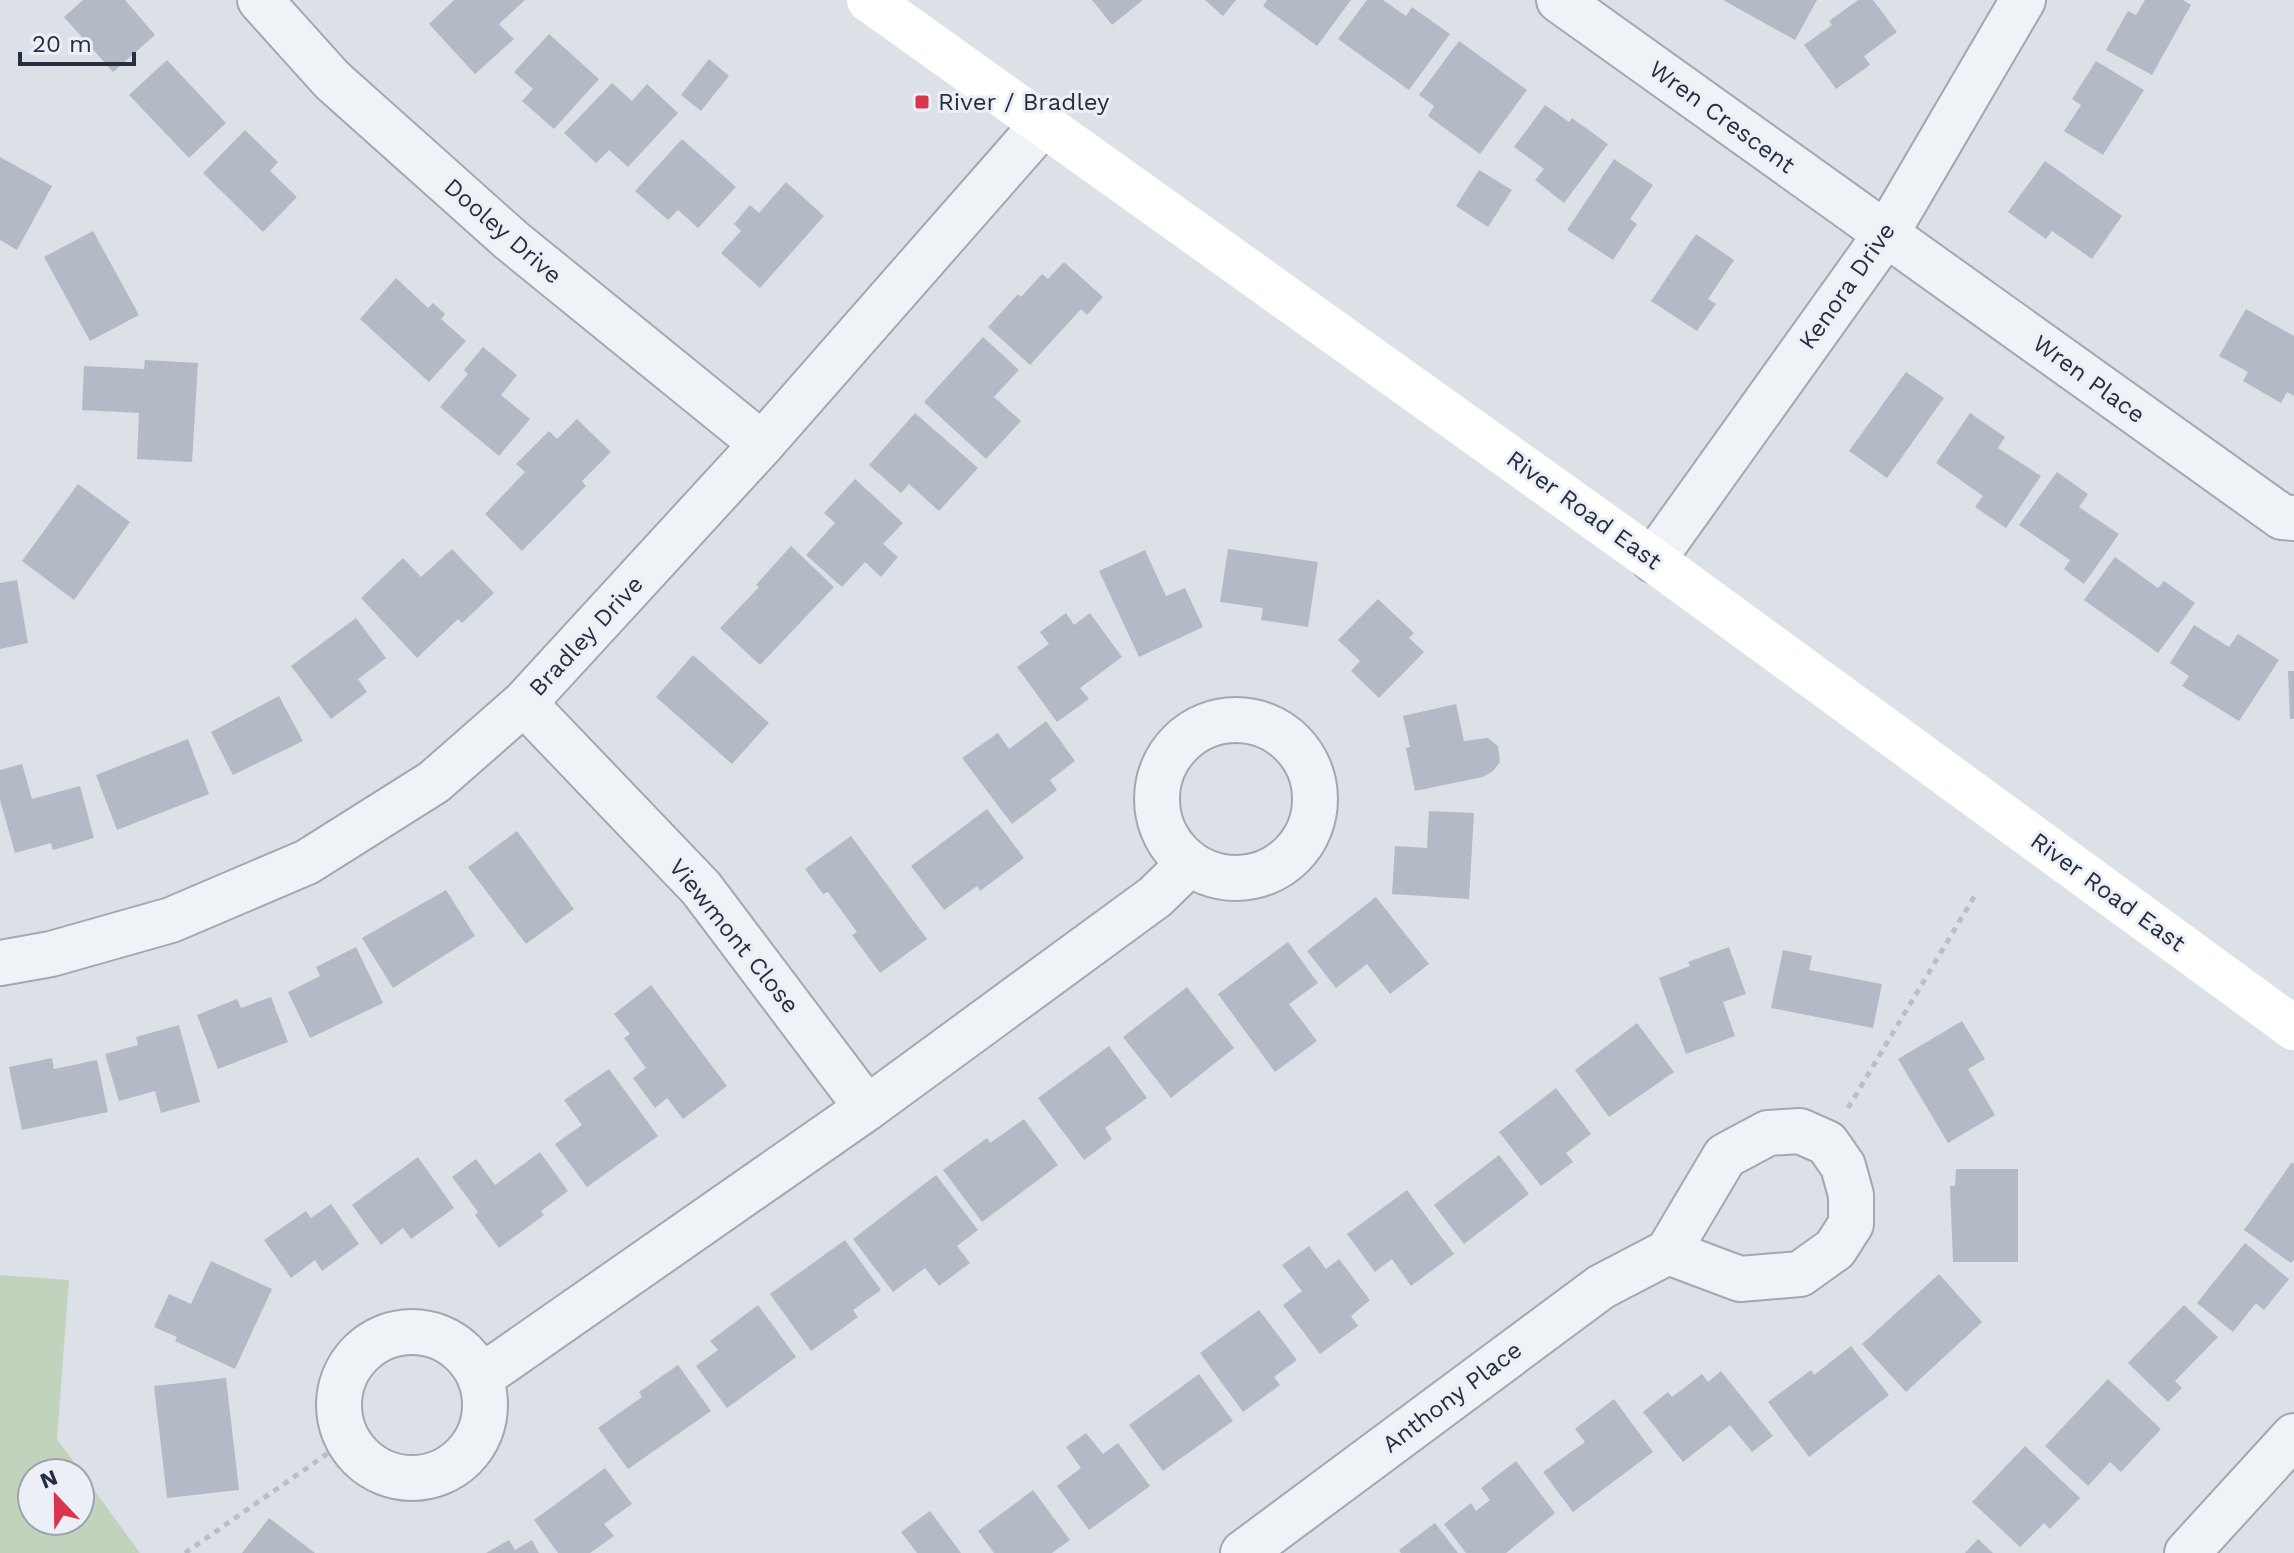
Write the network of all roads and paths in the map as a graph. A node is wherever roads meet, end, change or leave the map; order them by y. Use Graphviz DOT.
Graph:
graph roads {
  1 [pos="260,0"];
  2 [pos="869,0"];
  3 [pos="1559,0"];
  4 [pos="2023,0"];
  5 [pos="1043,124"];
  6 [pos="1886,234"];
  7 [pos="762,444"];
  8 [pos="2294,518"];
  9 [pos="1653,560"];
  10 [pos="524,703"];
  11 [pos="1189,864"];
  12 [pos="1977,892"];
  13 [pos="0,963"];
  14 [pos="2294,1028"];
  15 [pos="867,1108"];
  16 [pos="1827,1143"];
  17 [pos="1668,1252"];
  18 [pos="481,1377"];
  19 [pos="2294,1436"];
  20 [pos="347,1440"];
  21 [pos="185,1553"];
  22 [pos="1243,1553"];
  23 [pos="2187,1553"];
  1 -- 7 [label="street, Dooley Drive"];
  2 -- 5 [label="street, River Road East"];
  3 -- 6 [label="street, Wren Crescent"];
  4 -- 6 [label="street, Kenora Drive"];
  5 -- 7 [label="street, Bradley Drive"];
  5 -- 9 [label="street, River Road East"];
  6 -- 8 [label="street, Wren Place"];
  6 -- 9 [label="street, Kenora Drive"];
  7 -- 10 [label="street, Bradley Drive"];
  9 -- 14 [label="street, River Road East"];
  10 -- 13 [label="street, Bradley Drive"];
  10 -- 15 [label="street, Viewmont Close"];
  11 -- 15 [label="street"];
  12 -- 16 [label="path"];
  15 -- 18 [label="street"];
  16 -- 17 [label="street"];
  16 -- 17 [label="street"];
  17 -- 22 [label="street, Anthony Place"];
  18 -- 20 [label="street"];
  18 -- 20 [label="street"];
  19 -- 23 [label="street"];
  20 -- 21 [label="path"];
}
